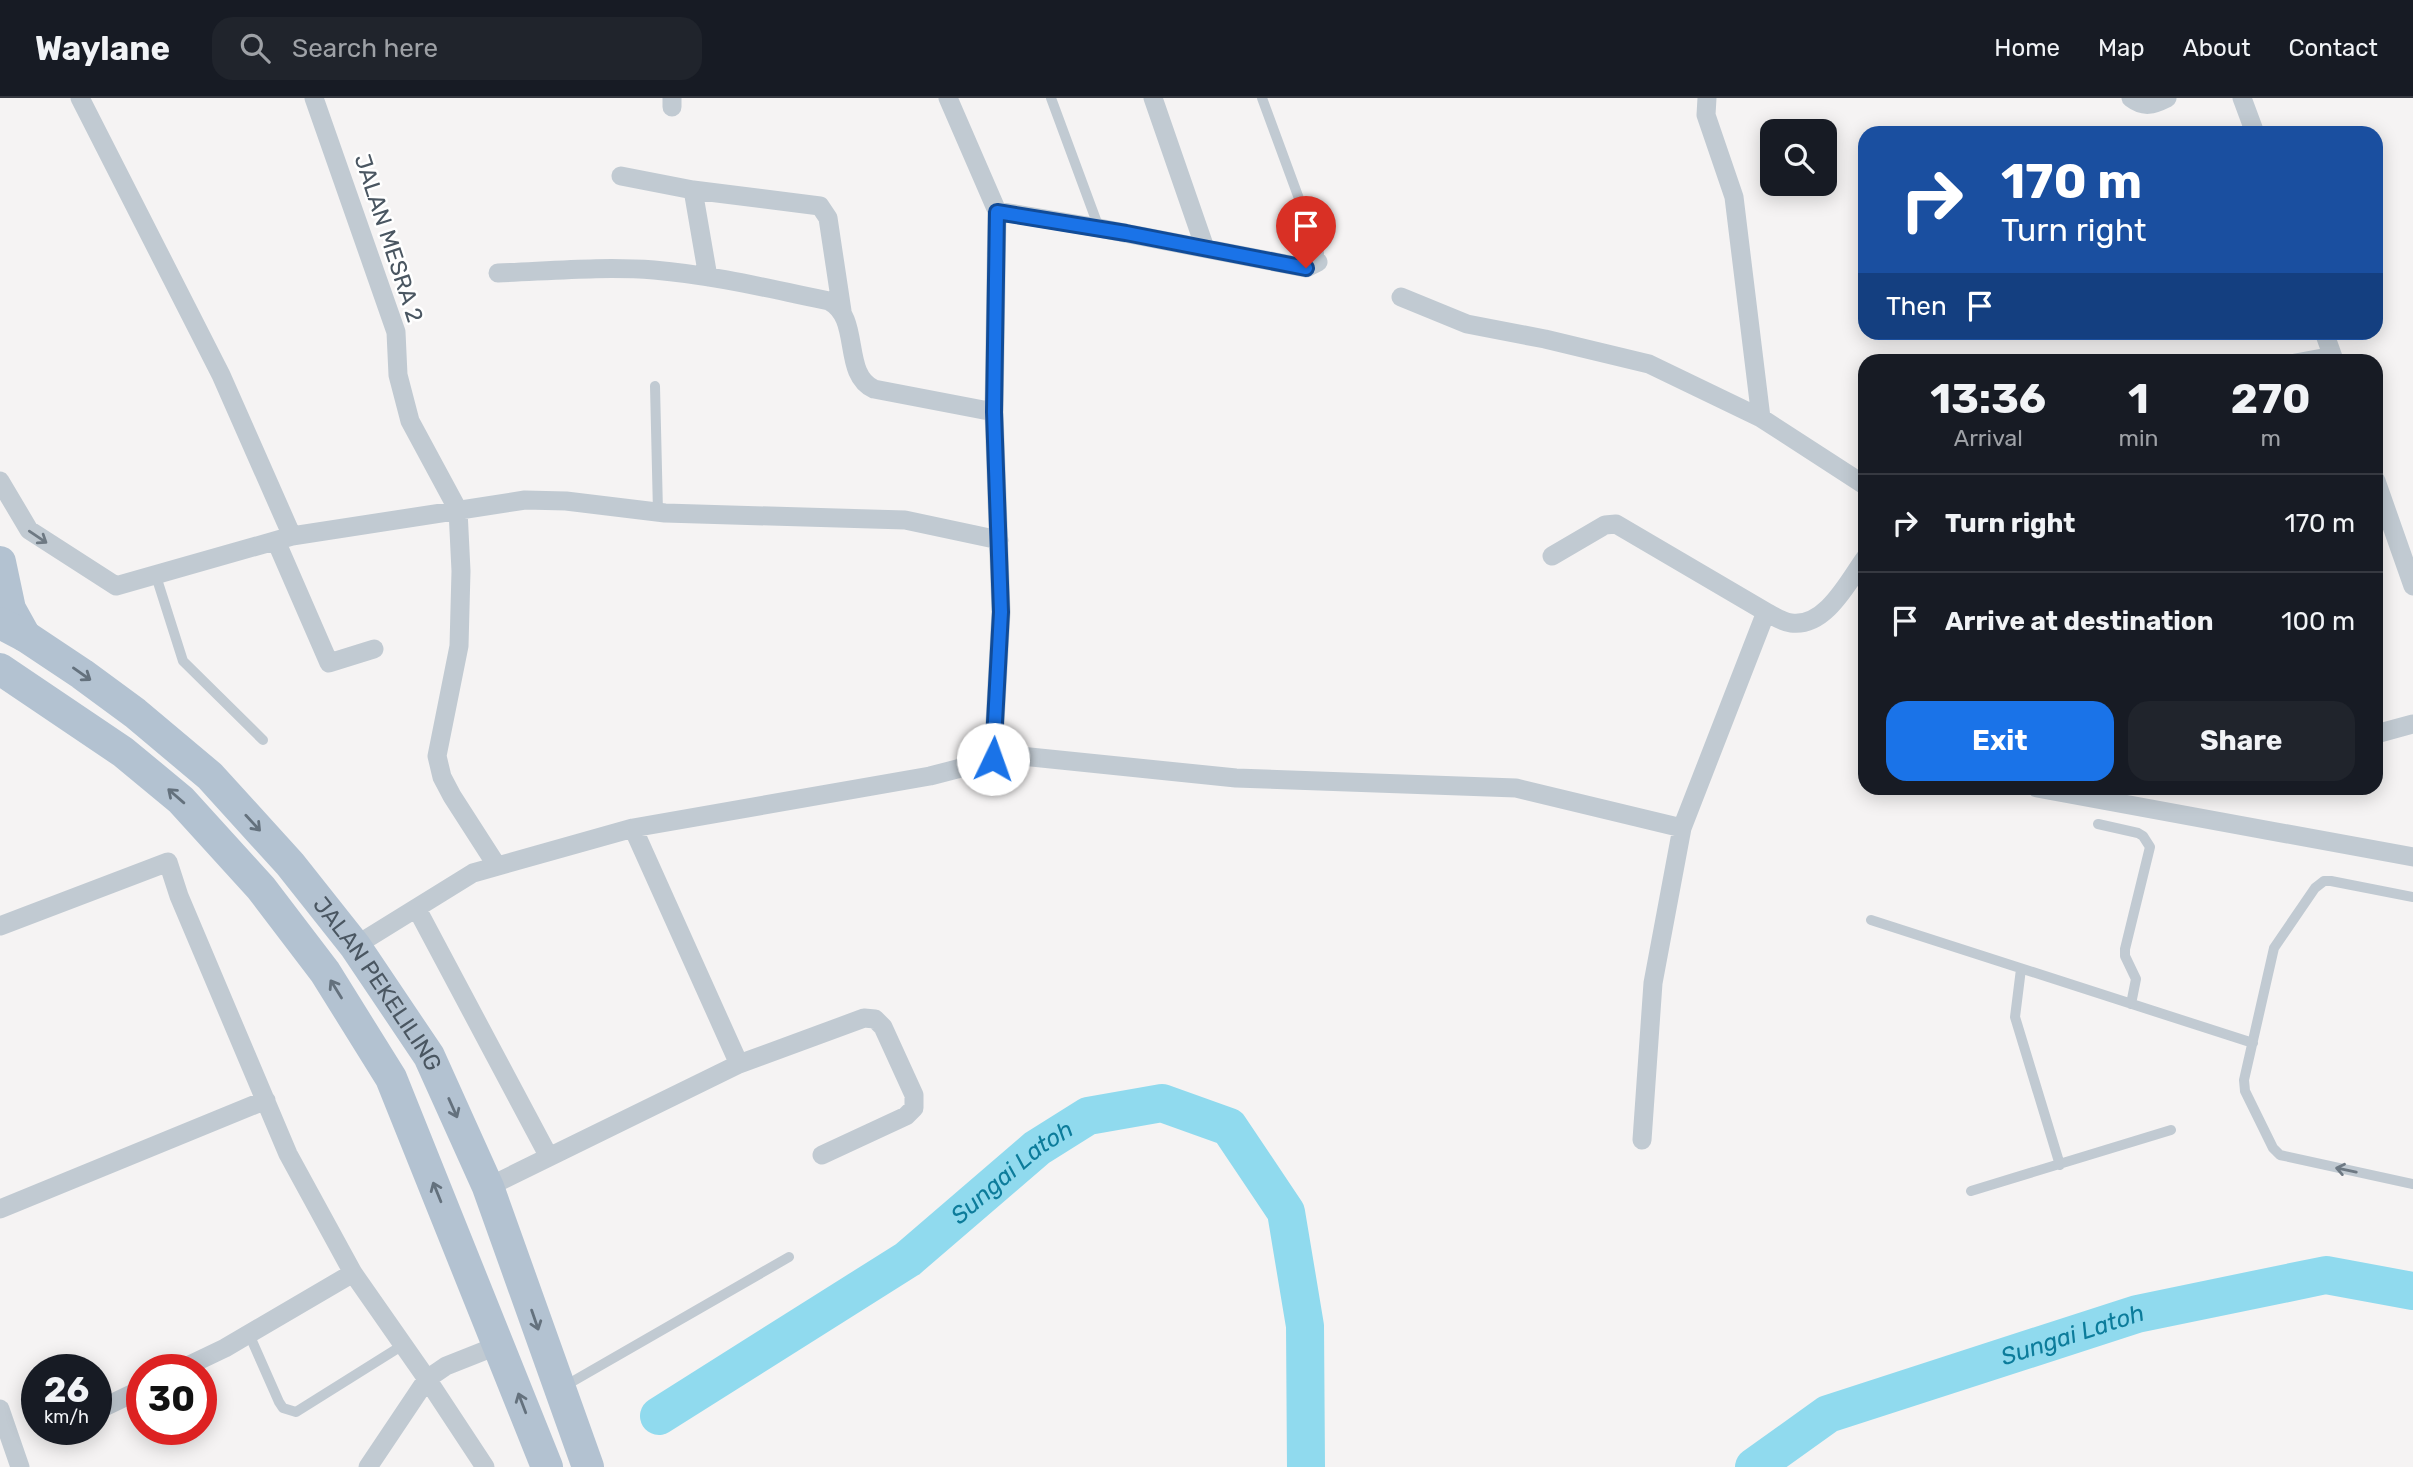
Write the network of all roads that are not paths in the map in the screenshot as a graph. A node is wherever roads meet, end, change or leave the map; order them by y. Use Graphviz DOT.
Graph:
graph roads {
  1 [pos="80,98"];
  2 [pos="314,98"];
  3 [pos="948,98"];
  4 [pos="1051,98"];
  5 [pos="1153,98"];
  6 [pos="1262,98"];
  7 [pos="1707,98"];
  8 [pos="2131,98"];
  9 [pos="2167,98"];
  10 [pos="2242,98"];
  11 [pos="2252,126"];
  12 [pos="621,176"];
  13 [pos="693,190"];
  14 [pos="997,212"];
  15 [pos="1099,228"];
  16 [pos="1205,248"];
  17 [pos="1318,262"];
  18 [pos="498,273"];
  19 [pos="708,276"];
  20 [pos="1401,298"];
  21 [pos="842,311"];
  22 [pos="655,386"];
  23 [pos="994,412"];
  24 [pos="1761,418"];
  25 [pos="0,481"];
  26 [pos="1858,481"];
  27 [pos="2383,501"];
  28 [pos="457,510"];
  29 [pos="658,512"];
  30 [pos="284,539"];
  31 [pos="999,540"];
  32 [pos="1552,556"];
  33 [pos="0,562"];
  34 [pos="1858,568"];
  35 [pos="156,576"];
  36 [pos="2413,586"];
  37 [pos="1766,612"];
  38 [pos="13,630"];
  39 [pos="373,649"];
  40 [pos="0,669"];
  41 [pos="2413,724"];
  42 [pos="2383,732"];
  43 [pos="263,740"];
  44 [pos="993,759"];
  45 [pos="2075,795"];
  46 [pos="2098,824"];
  47 [pos="633,828"];
  48 [pos="1682,828"];
  49 [pos="2413,858"];
  50 [pos="497,866"];
  51 [pos="2413,897"];
  52 [pos="417,909"];
  53 [pos="1871,920"];
  54 [pos="0,926"];
  55 [pos="355,946"];
  56 [pos="2021,969"];
  57 [pos="2131,1003"];
  58 [pos="2253,1043"];
  59 [pos="739,1063"];
  60 [pos="266,1100"];
  61 [pos="2171,1130"];
  62 [pos="1643,1140"];
  63 [pos="821,1155"];
  64 [pos="549,1157"];
  65 [pos="2060,1166"];
  66 [pos="2413,1184"];
  67 [pos="488,1187"];
  68 [pos="1971,1191"];
  69 [pos="0,1209"];
  70 [pos="789,1257"];
  71 [pos="353,1273"];
  72 [pos="249,1334"];
  73 [pos="403,1345"];
  74 [pos="499,1345"];
  75 [pos="210,1354"];
  76 [pos="427,1379"];
  77 [pos="559,1389"];
  78 [pos="0,1409"];
  79 [pos="20,1467"];
  80 [pos="368,1467"];
  81 [pos="485,1467"];
  82 [pos="547,1467"];
  83 [pos="588,1467"];
  1 -- 30 [label="street"];
  2 -- 28 [label="street, JALAN MESRA 2"];
  3 -- 14 [label="street"];
  4 -- 15 [label="lane"];
  5 -- 16 [label="street"];
  6 -- 17 [label="lane"];
  7 -- 24 [label="street"];
  8 -- 9 [label="street"];
  10 -- 11 [label="street"];
  12 -- 13 [label="street"];
  13 -- 19 [label="street"];
  13 -- 21 [label="street"];
  14 -- 15 [label="street"];
  14 -- 23 [label="street"];
  15 -- 16 [label="street"];
  16 -- 17 [label="street"];
  18 -- 19 [label="street"];
  19 -- 21 [label="street"];
  20 -- 24 [label="street"];
  21 -- 23 [label="street"];
  22 -- 29 [label="lane"];
  23 -- 31 [label="street"];
  24 -- 26 [label="street"];
  25 -- 35 [label="street, one-way"];
  27 -- 36 [label="street"];
  28 -- 29 [label="street"];
  28 -- 30 [label="street"];
  28 -- 50 [label="street"];
  29 -- 31 [label="street"];
  30 -- 35 [label="street"];
  30 -- 39 [label="street"];
  31 -- 44 [label="street"];
  32 -- 37 [label="street"];
  33 -- 38 [label="main road"];
  34 -- 37 [label="street"];
  35 -- 43 [label="lane"];
  37 -- 48 [label="street"];
  38 -- 55 [label="main road, JALAN PEKELILING, one-way"];
  74 -- 40 [label="main road, JALAN PEKELILING, one-way"];
  41 -- 42 [label="street"];
  44 -- 47 [label="street"];
  44 -- 48 [label="street"];
  45 -- 49 [label="street"];
  46 -- 57 [label="lane"];
  47 -- 50 [label="street"];
  47 -- 59 [label="street"];
  48 -- 62 [label="street"];
  50 -- 52 [label="street"];
  51 -- 58 [label="lane"];
  52 -- 55 [label="street"];
  52 -- 64 [label="street"];
  53 -- 56 [label="lane"];
  54 -- 60 [label="street"];
  55 -- 67 [label="main road, JALAN PEKELILING, one-way"];
  56 -- 57 [label="lane"];
  56 -- 65 [label="lane"];
  57 -- 58 [label="lane"];
  66 -- 58 [label="lane, one-way"];
  59 -- 63 [label="street"];
  59 -- 64 [label="street"];
  60 -- 69 [label="street"];
  60 -- 71 [label="street"];
  61 -- 65 [label="lane"];
  64 -- 67 [label="street"];
  65 -- 68 [label="lane"];
  67 -- 77 [label="main road, JALAN PEKELILING, one-way"];
  70 -- 77 [label="lane"];
  71 -- 72 [label="street"];
  71 -- 73 [label="street"];
  72 -- 73 [label="lane"];
  72 -- 75 [label="street"];
  73 -- 76 [label="street"];
  74 -- 76 [label="street"];
  82 -- 74 [label="main road, JALAN PEKELILING, one-way"];
  76 -- 80 [label="street"];
  76 -- 81 [label="street"];
  77 -- 83 [label="main road, JALAN PEKELILING"];
  78 -- 79 [label="street"];
}
